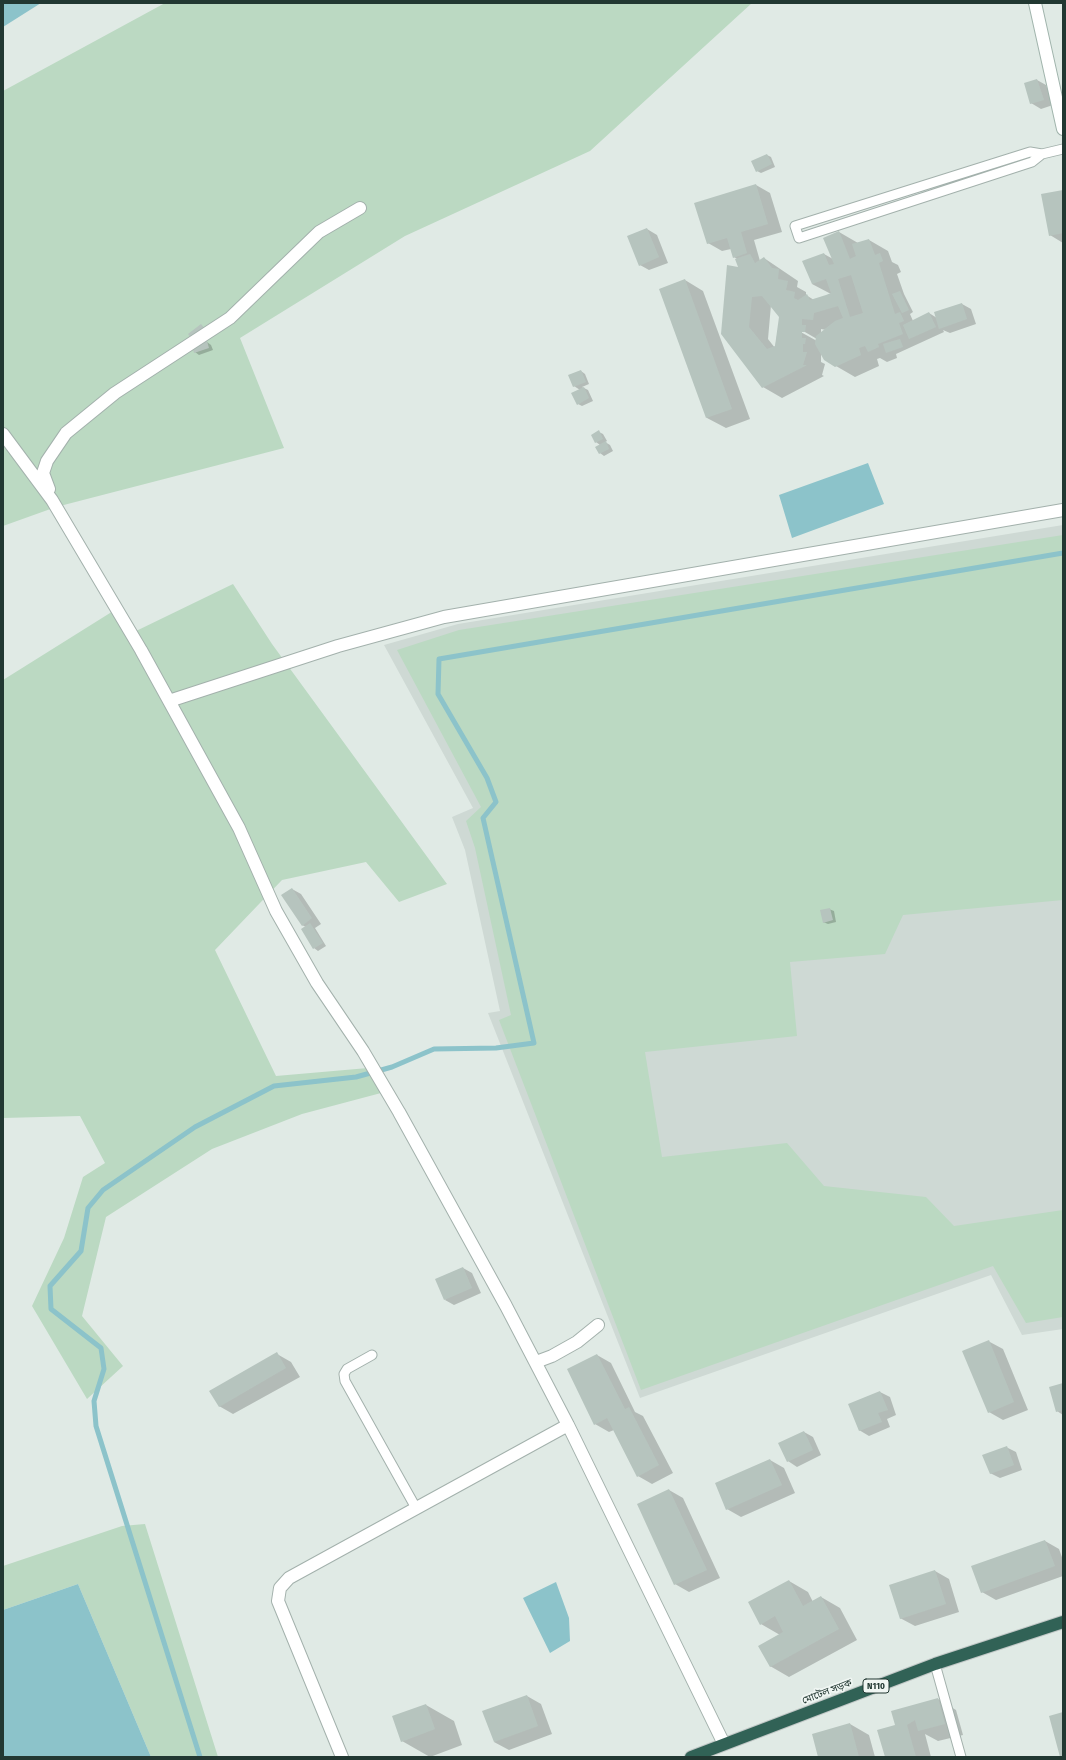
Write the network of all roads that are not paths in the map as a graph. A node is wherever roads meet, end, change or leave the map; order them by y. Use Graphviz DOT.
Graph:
graph roads {
  1 [pos="1035,3"];
  2 [pos="1063,128"];
  3 [pos="1063,148"];
  4 [pos="1042,154"];
  5 [pos="360,208"];
  6 [pos="3,434"];
  7 [pos="52,500"];
  8 [pos="1063,510"];
  9 [pos="169,701"];
  10 [pos="598,1325"];
  11 [pos="372,1355"];
  12 [pos="536,1362"];
  13 [pos="568,1425"];
  14 [pos="416,1508"];
  15 [pos="1063,1622"];
  16 [pos="934,1664"];
  17 [pos="724,1744"];
  18 [pos="342,1757"];
  19 [pos="691,1757"];
  20 [pos="961,1757"];
  1 -- 2 [label="street"];
  3 -- 4 [label="lane"];
  4 -- 4 [label="lane"];
  5 -- 7 [label="street"];
  6 -- 7 [label="street"];
  7 -- 9 [label="street"];
  8 -- 9 [label="street"];
  9 -- 12 [label="street"];
  10 -- 12 [label="street"];
  11 -- 14 [label="lane"];
  12 -- 13 [label="street"];
  13 -- 14 [label="street"];
  13 -- 17 [label="street"];
  14 -- 18 [label="street"];
  15 -- 16 [label="highway, মোটেল সড়ক / N110"];
  16 -- 17 [label="highway, মোটেল সড়ক / N110"];
  16 -- 20 [label="lane"];
  17 -- 19 [label="highway, মোটেল সড়ক / N110"];
}
